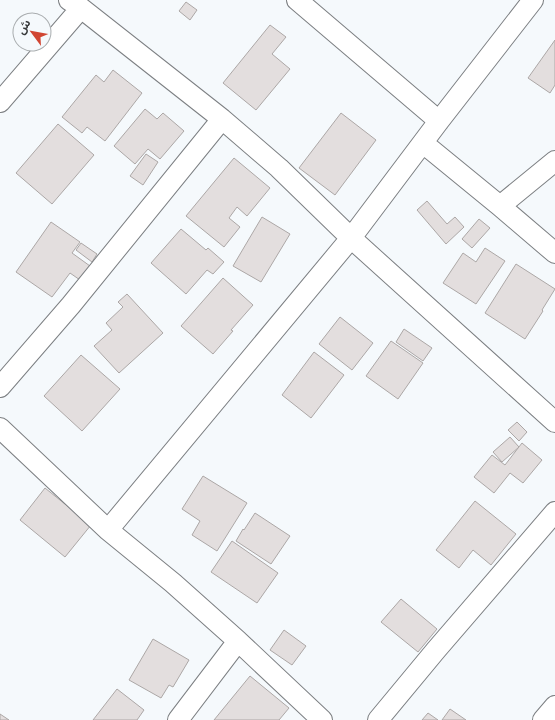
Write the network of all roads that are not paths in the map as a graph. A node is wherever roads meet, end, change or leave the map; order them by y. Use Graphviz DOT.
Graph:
graph roads {
  1 [pos="297,0"];
  2 [pos="533,0"];
  3 [pos="75,4"];
  4 [pos="0,102"];
  5 [pos="222,118"];
  6 [pos="439,121"];
  7 [pos="423,143"];
  8 [pos="555,161"];
  9 [pos="500,206"];
  10 [pos="351,238"];
  11 [pos="555,253"];
  12 [pos="0,388"];
  13 [pos="555,422"];
  14 [pos="0,428"];
  15 [pos="555,512"];
  16 [pos="108,530"];
  17 [pos="238,641"];
  18 [pos="555,706"];
  19 [pos="178,720"];
  20 [pos="322,720"];
  21 [pos="378,720"];
  22 [pos="543,720"];
  1 -- 6 [label="street"];
  2 -- 6 [label="street"];
  3 -- 4 [label="street"];
  3 -- 5 [label="street"];
  5 -- 10 [label="street"];
  5 -- 12 [label="street"];
  6 -- 7 [label="street"];
  7 -- 9 [label="street"];
  7 -- 10 [label="street"];
  8 -- 9 [label="street"];
  9 -- 11 [label="street"];
  10 -- 13 [label="street"];
  10 -- 16 [label="street"];
  14 -- 16 [label="street"];
  15 -- 21 [label="street"];
  16 -- 17 [label="street"];
  17 -- 19 [label="street"];
  17 -- 20 [label="street"];
  18 -- 22 [label="street"];
}
